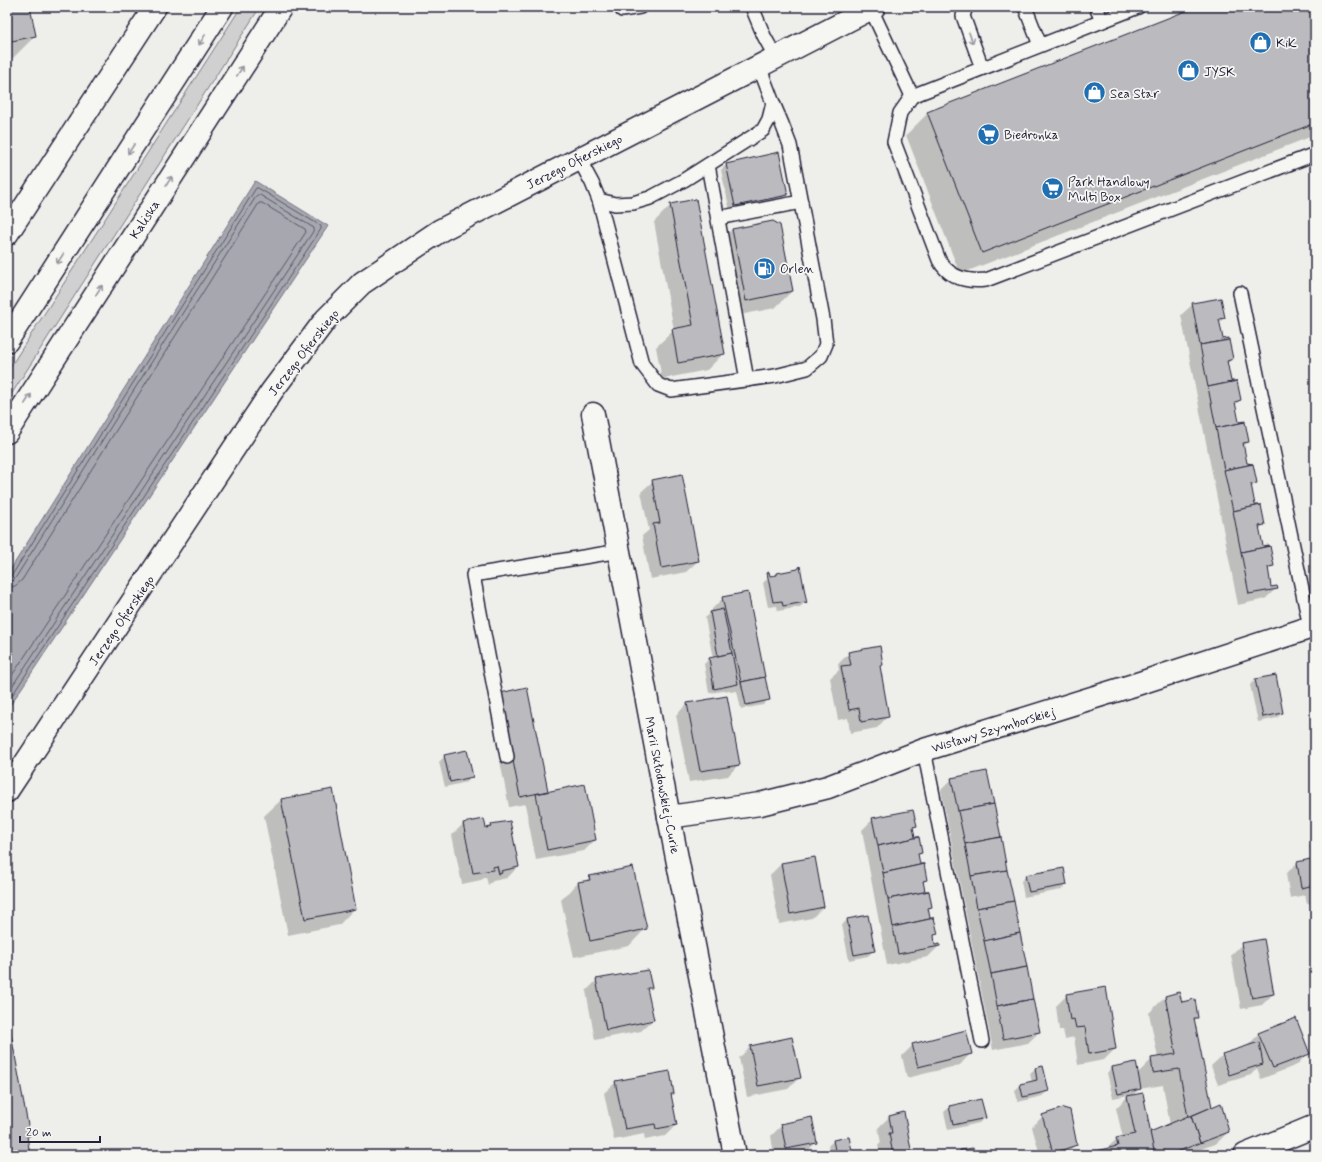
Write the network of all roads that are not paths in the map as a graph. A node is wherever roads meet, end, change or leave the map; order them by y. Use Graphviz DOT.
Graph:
graph roads {
  1 [pos="155,7"];
  2 [pos="222,7"];
  3 [pos="281,7"];
  4 [pos="622,7"];
  5 [pos="640,7"];
  6 [pos="752,7"];
  7 [pos="966,7"];
  8 [pos="1025,7"];
  9 [pos="1096,7"];
  10 [pos="1138,7"];
  11 [pos="872,8"];
  12 [pos="1102,21"];
  13 [pos="1040,45"];
  14 [pos="767,62"];
  15 [pos="982,68"];
  16 [pos="912,96"];
  17 [pos="773,103"];
  18 [pos="1315,154"];
  19 [pos="579,159"];
  20 [pos="708,165"];
  21 [pos="599,200"];
  22 [pos="801,202"];
  23 [pos="718,218"];
  24 [pos="7,234"];
  25 [pos="1240,293"];
  26 [pos="7,341"];
  27 [pos="747,380"];
  28 [pos="593,414"];
  29 [pos="7,432"];
  30 [pos="620,552"];
  31 [pos="1313,626"];
  32 [pos="924,750"];
  33 [pos="507,757"];
  34 [pos="7,791"];
  35 [pos="668,817"];
  36 [pos="982,1041"];
  37 [pos="1315,1126"];
  38 [pos="735,1155"];
  39 [pos="1245,1155"];
  1 -- 24 [label="street"];
  2 -- 26 [label="street, one-way"];
  29 -- 3 [label="street, Kaliska, one-way"];
  4 -- 5 [label="lane"];
  6 -- 14 [label="lane"];
  7 -- 15 [label="lane, one-way"];
  8 -- 13 [label="lane"];
  9 -- 12 [label="lane"];
  10 -- 12 [label="lane"];
  11 -- 14 [label="street, Jerzego Ofierskiego"];
  11 -- 16 [label="lane"];
  12 -- 13 [label="lane"];
  13 -- 15 [label="lane"];
  14 -- 17 [label="lane"];
  14 -- 19 [label="street, Jerzego Ofierskiego"];
  15 -- 16 [label="lane"];
  16 -- 18 [label="lane"];
  17 -- 20 [label="lane"];
  17 -- 22 [label="lane"];
  19 -- 21 [label="lane"];
  19 -- 34 [label="street, Jerzego Ofierskiego"];
  20 -- 21 [label="lane"];
  20 -- 23 [label="lane"];
  21 -- 27 [label="lane"];
  22 -- 23 [label="lane"];
  22 -- 27 [label="lane"];
  23 -- 27 [label="lane"];
  25 -- 31 [label="lane"];
  28 -- 30 [label="street, Marii Skłodowskiej-Curie"];
  30 -- 33 [label="lane"];
  30 -- 35 [label="street, Marii Skłodowskiej-Curie"];
  31 -- 32 [label="street, Wisławy Szymborskiej"];
  32 -- 35 [label="street, Wisławy Szymborskiej"];
  32 -- 36 [label="lane"];
  35 -- 38 [label="street, Marii Skłodowskiej-Curie"];
  37 -- 39 [label="street"];
}
